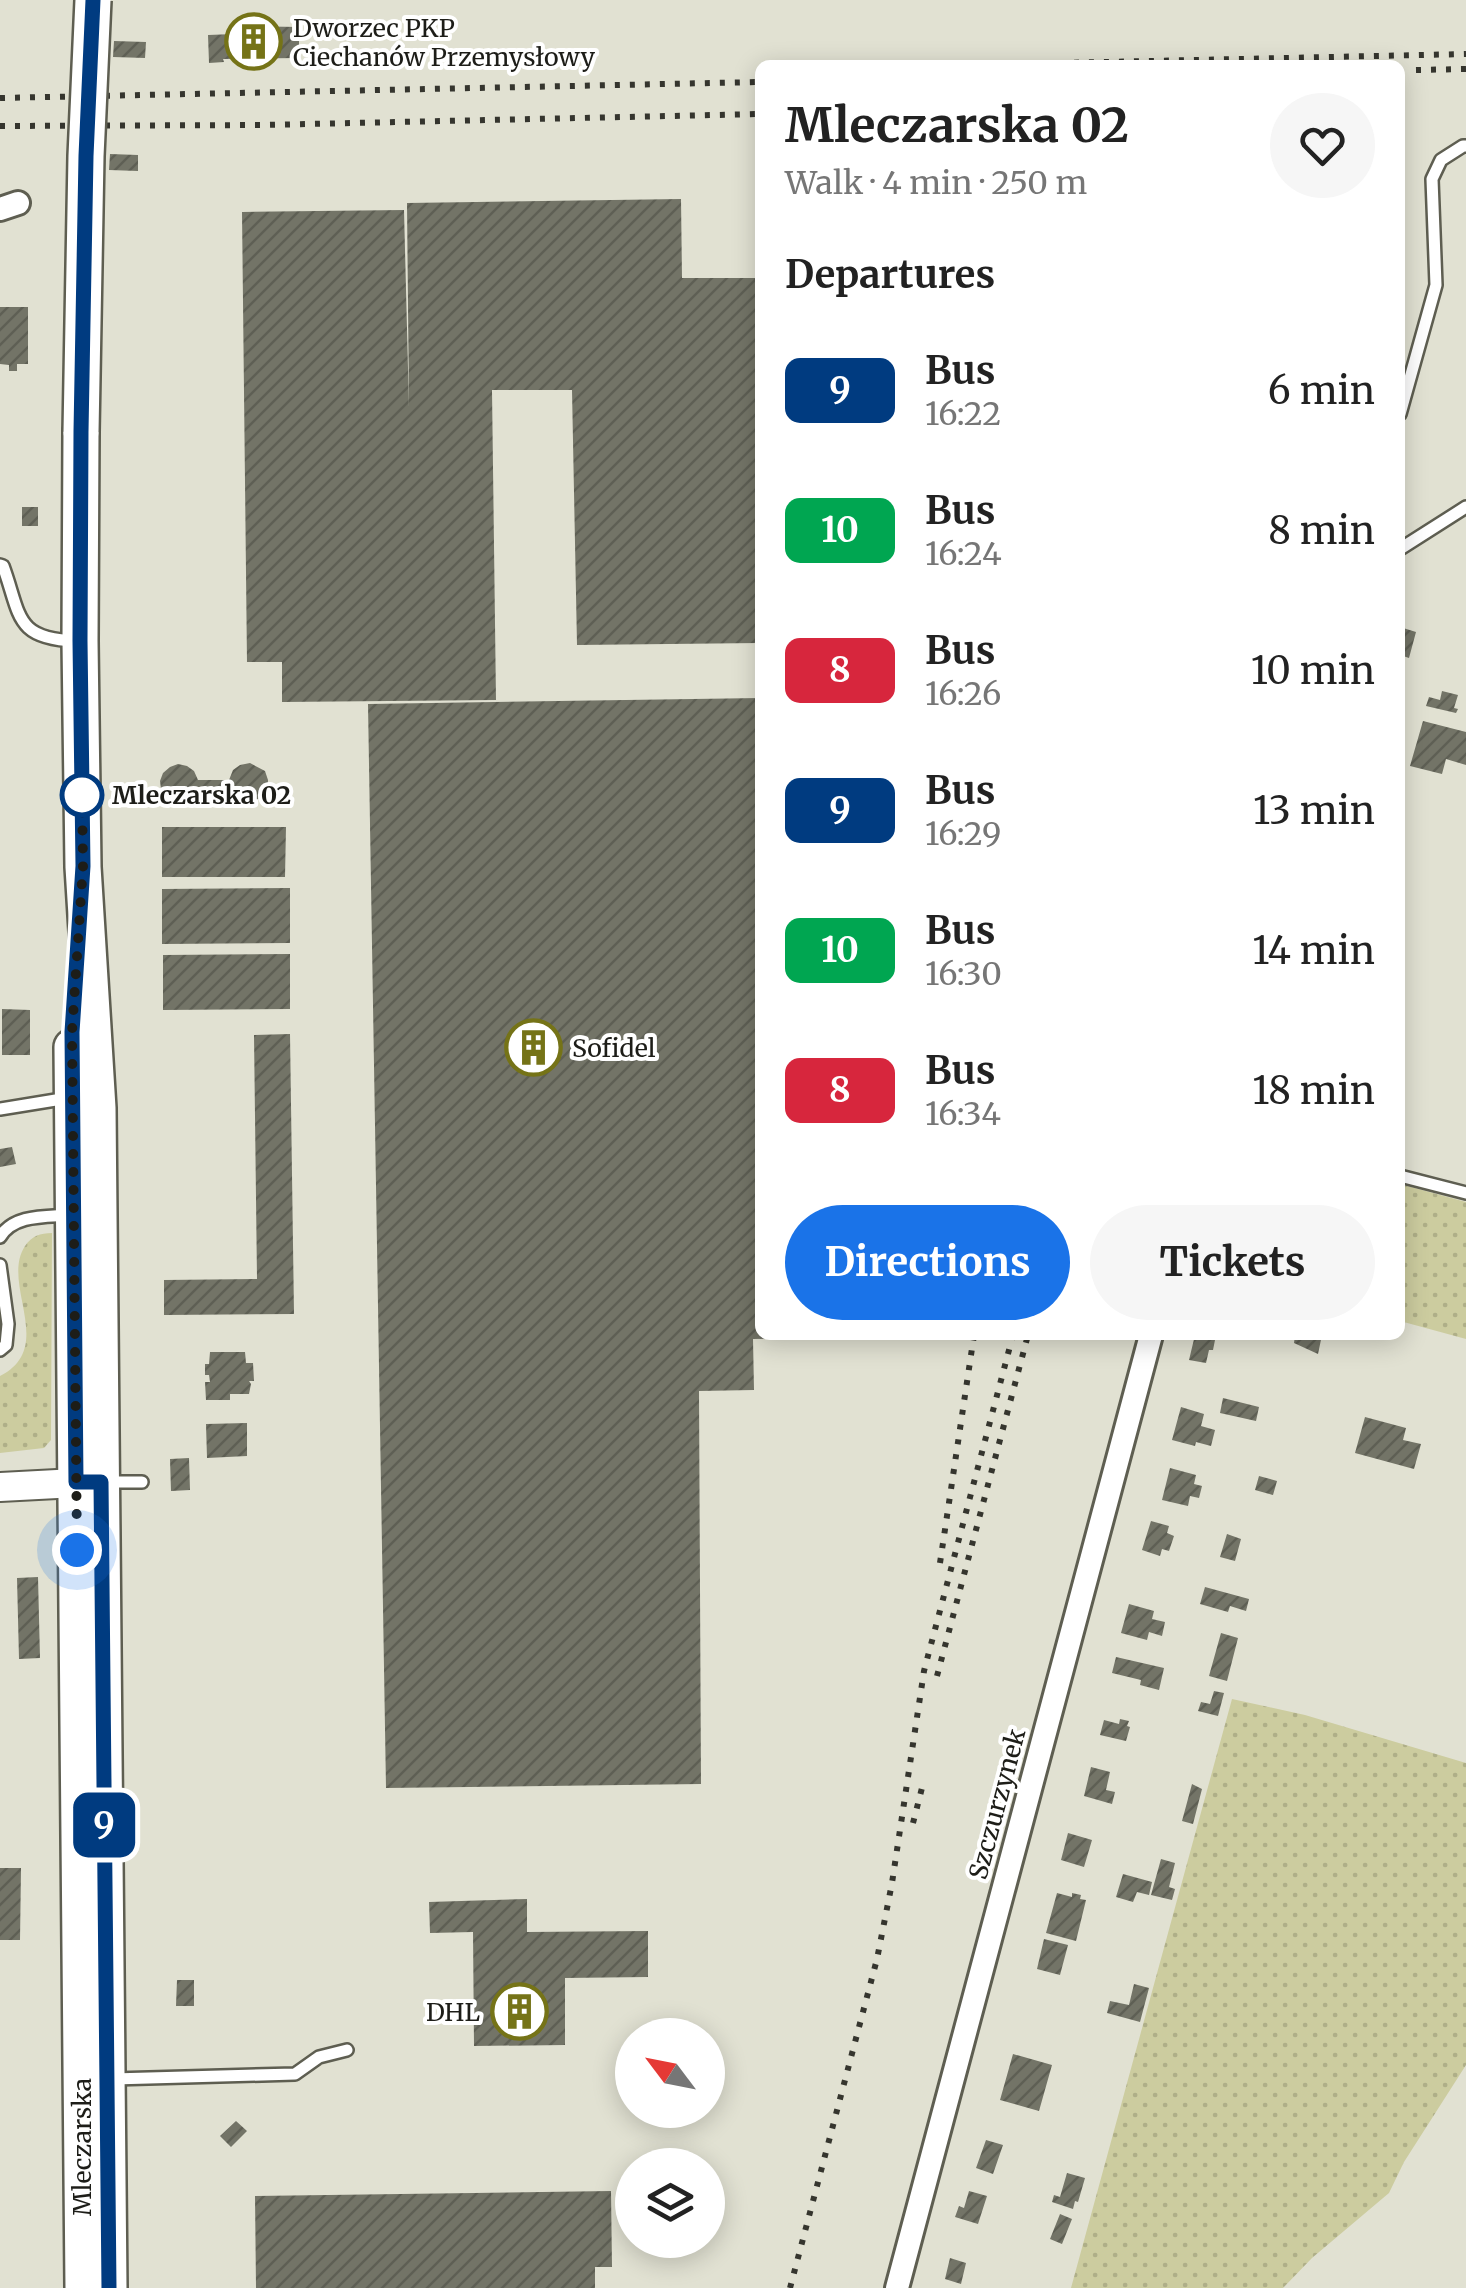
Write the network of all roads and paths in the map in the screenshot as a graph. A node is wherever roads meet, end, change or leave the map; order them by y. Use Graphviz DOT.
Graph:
graph roads {
  1 [pos="92,0"];
  2 [pos="1466,146"];
  3 [pos="1405,396"];
  4 [pos="1466,507"];
  5 [pos="1405,546"];
  6 [pos="0,566"];
  7 [pos="80,641"];
  8 [pos="83,866"];
  9 [pos="72,1097"];
  10 [pos="0,1109"];
  11 [pos="1405,1177"];
  12 [pos="1466,1193"];
  13 [pos="86,1214"];
  14 [pos="0,1237"];
  15 [pos="0,1265"];
  16 [pos="1149,1340"];
  17 [pos="0,1350"];
  18 [pos="89,1482"];
  19 [pos="142,1482"];
  20 [pos="0,1487"];
  21 [pos="347,2050"];
  22 [pos="81,2053"];
  23 [pos="107,2078"];
  24 [pos="91,2257"];
  25 [pos="83,2288"];
  26 [pos="897,2288"];
  1 -- 7 [label="main road, Mleczarska, bridge"];
  2 -- 3 [label="lane"];
  4 -- 5 [label="lane"];
  6 -- 7 [label="lane"];
  7 -- 8 [label="main road, Mleczarska"];
  8 -- 9 [label="main road, Mleczarska"];
  8 -- 13 [label="main road, Mleczarska"];
  9 -- 10 [label="lane"];
  9 -- 13 [label="main road, Mleczarska"];
  11 -- 12 [label="lane"];
  13 -- 14 [label="lane"];
  13 -- 18 [label="main road, Mleczarska"];
  15 -- 17 [label="lane"];
  16 -- 26 [label="street, Szczurzynek"];
  18 -- 19 [label="lane"];
  18 -- 20 [label="street"];
  18 -- 22 [label="main road, Mleczarska"];
  18 -- 23 [label="main road, Mleczarska"];
  21 -- 23 [label="lane"];
  22 -- 23 [label="lane"];
  22 -- 24 [label="main road, Mleczarska"];
  23 -- 24 [label="main road, Mleczarska"];
  24 -- 25 [label="main road, Mleczarska"];
}
